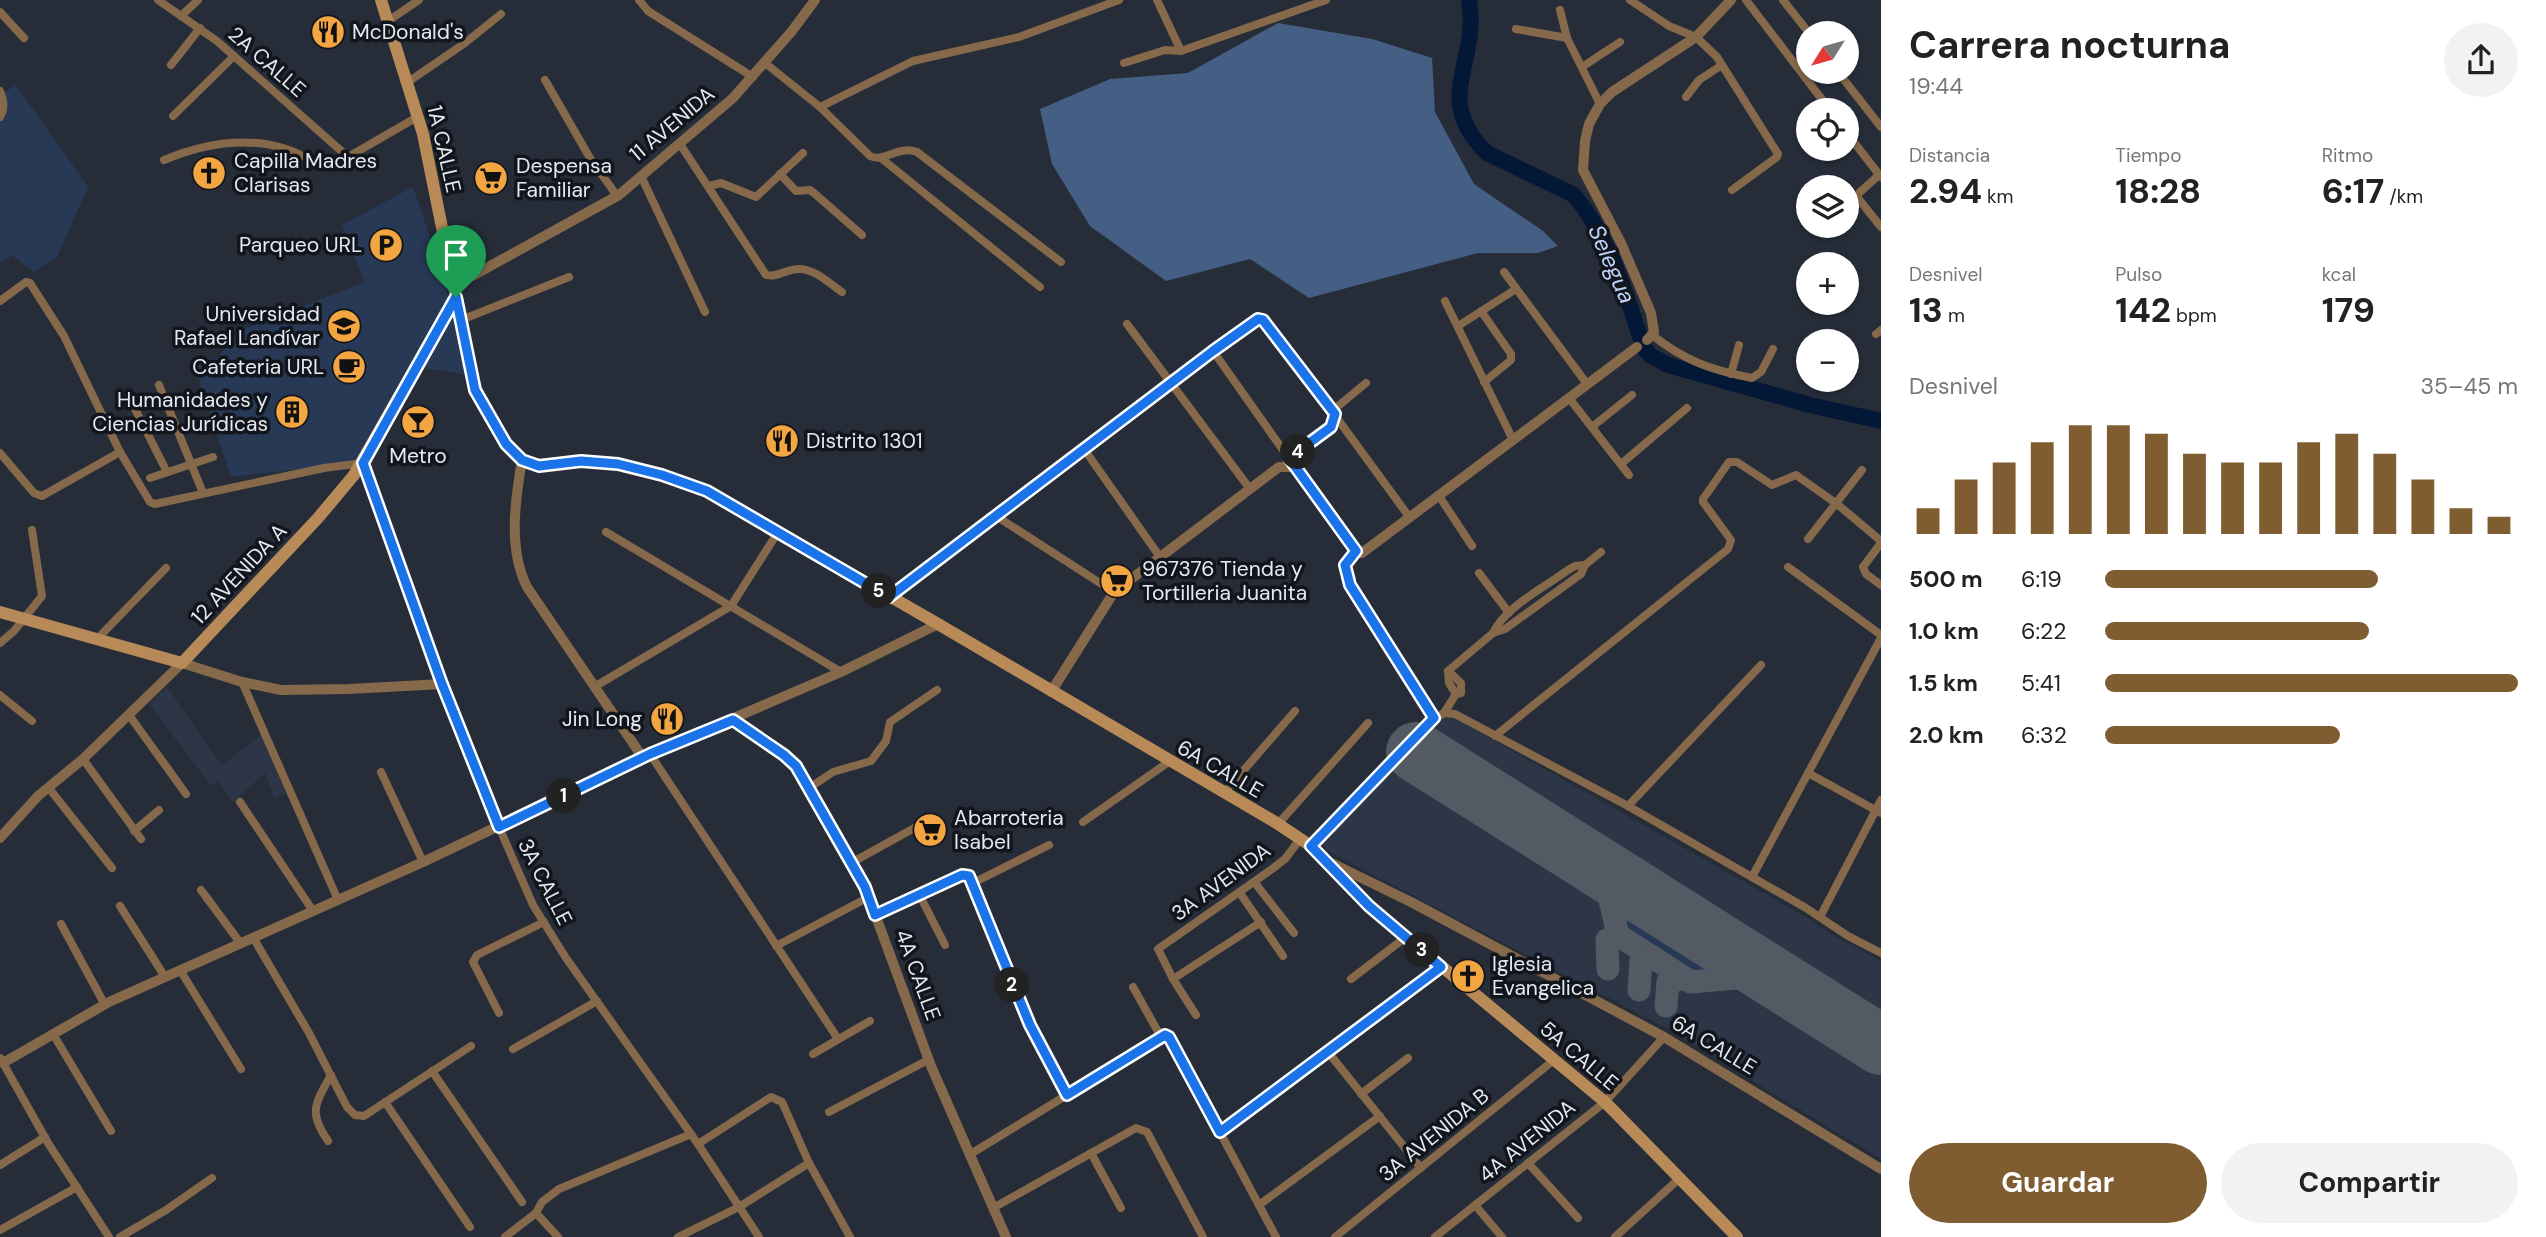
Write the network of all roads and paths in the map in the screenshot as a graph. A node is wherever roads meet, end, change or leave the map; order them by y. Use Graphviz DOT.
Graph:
graph roads {
  1 [pos="198,0"];
  2 [pos="381,0"];
  3 [pos="419,0"];
  4 [pos="639,0"];
  5 [pos="815,0"];
  6 [pos="1119,0"];
  7 [pos="1157,0"];
  8 [pos="1326,0"];
  9 [pos="1630,0"];
  10 [pos="1731,0"];
  11 [pos="1746,0"];
  12 [pos="1783,0"];
  13 [pos="160,1"];
  14 [pos="1105,2"];
  15 [pos="1560,10"];
  16 [pos="0,12"];
  17 [pos="501,13"];
  18 [pos="181,16"];
  19 [pos="388,20"];
  20 [pos="1800,21"];
  21 [pos="200,28"];
  22 [pos="1516,29"];
  23 [pos="1696,37"];
  24 [pos="24,38"];
  25 [pos="1567,38"];
  26 [pos="1620,41"];
  27 [pos="1181,51"];
  28 [pos="234,56"];
  29 [pos="765,62"];
  30 [pos="1124,63"];
  31 [pos="171,65"];
  32 [pos="1723,65"];
  33 [pos="1582,67"];
  34 [pos="753,77"];
  35 [pos="545,80"];
  36 [pos="408,82"];
  37 [pos="1847,84"];
  38 [pos="0,91"];
  39 [pos="1686,97"];
  40 [pos="1821,98"];
  41 [pos="1600,104"];
  42 [pos="820,107"];
  43 [pos="173,116"];
  44 [pos="419,116"];
  45 [pos="0,117"];
  46 [pos="1881,127"];
  47 [pos="680,144"];
  48 [pos="1859,149"];
  49 [pos="803,153"];
  50 [pos="348,157"];
  51 [pos="881,158"];
  52 [pos="164,160"];
  53 [pos="780,174"];
  54 [pos="640,176"];
  55 [pos="1880,176"];
  56 [pos="709,186"];
  57 [pos="1732,190"];
  58 [pos="617,196"];
  59 [pos="1881,228"];
  60 [pos="862,234"];
  61 [pos="1061,262"];
  62 [pos="1504,272"];
  63 [pos="569,277"];
  64 [pos="1040,287"];
  65 [pos="1516,289"];
  66 [pos="455,291"];
  67 [pos="842,292"];
  68 [pos="0,301"];
  69 [pos="1445,301"];
  70 [pos="1481,311"];
  71 [pos="705,312"];
  72 [pos="461,320"];
  73 [pos="1127,324"];
  74 [pos="1458,326"];
  75 [pos="1645,341"];
  76 [pos="1739,345"];
  77 [pos="1773,349"];
  78 [pos="1213,351"];
  79 [pos="1731,374"];
  80 [pos="1172,382"];
  81 [pos="1484,382"];
  82 [pos="1366,383"];
  83 [pos="1587,384"];
  84 [pos="159,385"];
  85 [pos="1632,395"];
  86 [pos="129,397"];
  87 [pos="1569,398"];
  88 [pos="1687,408"];
  89 [pos="1335,414"];
  90 [pos="1592,427"];
  91 [pos="1513,440"];
  92 [pos="1084,449"];
  93 [pos="120,452"];
  94 [pos="0,453"];
  95 [pos="213,457"];
  96 [pos="522,460"];
  97 [pos="363,463"];
  98 [pos="1292,463"];
  99 [pos="192,464"];
  100 [pos="1621,464"];
  101 [pos="1862,470"];
  102 [pos="167,472"];
  103 [pos="1629,475"];
  104 [pos="150,478"];
  105 [pos="1250,489"];
  106 [pos="203,493"];
  107 [pos="1439,496"];
  108 [pos="1837,504"];
  109 [pos="996,516"];
  110 [pos="1410,518"];
  111 [pos="32,530"];
  112 [pos="606,532"];
  113 [pos="778,532"];
  114 [pos="1808,539"];
  115 [pos="1881,542"];
  116 [pos="1472,546"];
  117 [pos="1356,551"];
  118 [pos="1601,552"];
  119 [pos="1160,557"];
  120 [pos="1585,565"];
  121 [pos="1788,567"];
  122 [pos="166,568"];
  123 [pos="1479,573"];
  124 [pos="1881,585"];
  125 [pos="1114,592"];
  126 [pos="889,597"];
  127 [pos="731,606"];
  128 [pos="0,612"];
  129 [pos="1509,612"];
  130 [pos="25,617"];
  131 [pos="938,624"];
  132 [pos="1493,633"];
  133 [pos="1881,636"];
  134 [pos="98,638"];
  135 [pos="0,643"];
  136 [pos="182,663"];
  137 [pos="1761,665"];
  138 [pos="841,672"];
  139 [pos="242,682"];
  140 [pos="442,684"];
  141 [pos="594,687"];
  142 [pos="937,690"];
  143 [pos="1051,692"];
  144 [pos="0,695"];
  145 [pos="1295,710"];
  146 [pos="1446,713"];
  147 [pos="129,715"];
  148 [pos="1434,718"];
  149 [pos="733,720"];
  150 [pos="32,721"];
  151 [pos="1368,723"];
  152 [pos="1495,736"];
  153 [pos="647,756"];
  154 [pos="83,759"];
  155 [pos="1170,761"];
  156 [pos="381,772"];
  157 [pos="1808,773"];
  158 [pos="48,787"];
  159 [pos="808,788"];
  160 [pos="1224,793"];
  161 [pos="186,794"];
  162 [pos="1881,800"];
  163 [pos="240,802"];
  164 [pos="1628,806"];
  165 [pos="159,810"];
  166 [pos="1878,811"];
  167 [pos="927,821"];
  168 [pos="1083,822"];
  169 [pos="1278,824"];
  170 [pos="499,827"];
  171 [pos="134,831"];
  172 [pos="0,838"];
  173 [pos="141,839"];
  174 [pos="1305,842"];
  175 [pos="1049,845"];
  176 [pos="1324,860"];
  177 [pos="423,862"];
  178 [pos="851,863"];
  179 [pos="111,868"];
  180 [pos="1752,877"];
  181 [pos="973,883"];
  182 [pos="1255,883"];
  183 [pos="201,890"];
  184 [pos="1240,893"];
  185 [pos="919,894"];
  186 [pos="869,897"];
  187 [pos="338,900"];
  188 [pos="120,906"];
  189 [pos="313,911"];
  190 [pos="875,915"];
  191 [pos="1820,918"];
  192 [pos="544,922"];
  193 [pos="1261,922"];
  194 [pos="61,924"];
  195 [pos="1294,933"];
  196 [pos="1406,936"];
  197 [pos="254,939"];
  198 [pos="241,944"];
  199 [pos="945,945"];
  200 [pos="776,946"];
  201 [pos="1881,953"];
  202 [pos="1283,956"];
  203 [pos="1441,967"];
  204 [pos="180,970"];
  205 [pos="165,977"];
  206 [pos="1173,979"];
  207 [pos="1351,979"];
  208 [pos="1133,988"];
  209 [pos="597,1001"];
  210 [pos="105,1004"];
  211 [pos="499,1013"];
  212 [pos="1196,1015"];
  213 [pos="870,1021"];
  214 [pos="53,1034"];
  215 [pos="1161,1037"];
  216 [pos="1664,1037"];
  217 [pos="838,1039"];
  218 [pos="471,1046"];
  219 [pos="513,1049"];
  220 [pos="1328,1052"];
  221 [pos="813,1054"];
  222 [pos="1408,1058"];
  223 [pos="928,1060"];
  224 [pos="1554,1060"];
  225 [pos="1,1061"];
  226 [pos="241,1069"];
  227 [pos="432,1071"];
  228 [pos="331,1075"];
  229 [pos="1361,1094"];
  230 [pos="1067,1095"];
  231 [pos="385,1102"];
  232 [pos="1605,1102"];
  233 [pos="829,1112"];
  234 [pos="1380,1116"];
  235 [pos="111,1131"];
  236 [pos="1220,1132"];
  237 [pos="691,1134"];
  238 [pos="45,1137"];
  239 [pos="328,1141"];
  240 [pos="698,1144"];
  241 [pos="1091,1153"];
  242 [pos="969,1155"];
  243 [pos="809,1163"];
  244 [pos="1528,1163"];
  245 [pos="0,1165"];
  246 [pos="1421,1168"];
  247 [pos="1881,1169"];
  248 [pos="1681,1177"];
  249 [pos="212,1178"];
  250 [pos="77,1187"];
  251 [pos="522,1202"];
  252 [pos="1259,1205"];
  253 [pos="1475,1205"];
  254 [pos="739,1207"];
  255 [pos="993,1208"];
  256 [pos="1121,1208"];
  257 [pos="536,1213"];
  258 [pos="1578,1219"];
  259 [pos="470,1227"];
  260 [pos="0,1230"];
  261 [pos="1729,1234"];
  262 [pos="109,1237"];
  263 [pos="120,1237"];
  264 [pos="505,1237"];
  265 [pos="558,1237"];
  266 [pos="677,1237"];
  267 [pos="759,1237"];
  268 [pos="850,1237"];
  269 [pos="1006,1237"];
  270 [pos="1203,1237"];
  271 [pos="1276,1237"];
  272 [pos="1335,1237"];
  273 [pos="1436,1237"];
  274 [pos="1502,1237"];
  275 [pos="1615,1237"];
  1 -- 18 [label="street"];
  2 -- 19 [label="main road, 1A CALLE"];
  3 -- 19 [label="street"];
  4 -- 34 [label="street"];
  5 -- 29 [label="street, 11 AVENIDA"];
  6 -- 14 [label="street"];
  7 -- 27 [label="street"];
  8 -- 27 [label="street"];
  9 -- 23 [label="street"];
  10 -- 23 [label="street"];
  11 -- 40 [label="street"];
  12 -- 20 [label="street"];
  13 -- 18 [label="street, 2A CALLE"];
  14 -- 42 [label="street"];
  15 -- 25 [label="street"];
  16 -- 24 [label="street"];
  17 -- 36 [label="street"];
  18 -- 21 [label="street, 2A CALLE"];
  19 -- 36 [label="main road, 1A CALLE"];
  21 -- 28 [label="street, 2A CALLE"];
  21 -- 31 [label="street"];
  22 -- 25 [label="street"];
  23 -- 32 [label="street"];
  23 -- 41 [label="street"];
  25 -- 33 [label="street"];
  26 -- 33 [label="street"];
  27 -- 30 [label="street"];
  28 -- 43 [label="street"];
  28 -- 50 [label="street, 2A CALLE"];
  29 -- 34 [label="street, 11 AVENIDA"];
  29 -- 42 [label="street"];
  32 -- 39 [label="street"];
  32 -- 57 [label="street"];
  33 -- 41 [label="street"];
  34 -- 47 [label="street, 11 AVENIDA"];
  35 -- 58 [label="street"];
  36 -- 44 [label="main road, 1A CALLE"];
  37 -- 46 [label="street"];
  38 -- 45 [label="street"];
  41 -- 75 [label="street"];
  42 -- 51 [label="street"];
  44 -- 50 [label="street"];
  44 -- 66 [label="main road, 1A CALLE"];
  47 -- 54 [label="street, 11 AVENIDA"];
  47 -- 56 [label="street"];
  48 -- 55 [label="street"];
  49 -- 53 [label="street"];
  50 -- 52 [label="street"];
  51 -- 61 [label="street"];
  51 -- 64 [label="street"];
  53 -- 56 [label="street"];
  53 -- 60 [label="street"];
  54 -- 58 [label="street, 11 AVENIDA"];
  54 -- 71 [label="street"];
  55 -- 59 [label="street"];
  56 -- 67 [label="street"];
  58 -- 66 [label="street, 11 AVENIDA"];
  62 -- 65 [label="street"];
  63 -- 72 [label="street"];
  65 -- 70 [label="street"];
  65 -- 83 [label="street"];
  66 -- 72 [label="main road, 1A CALLE"];
  66 -- 97 [label="main road, 12 AVENIDA A"];
  68 -- 93 [label="street"];
  69 -- 74 [label="street"];
  70 -- 74 [label="street"];
  70 -- 81 [label="street"];
  72 -- 96 [label="main road, 1A CALLE"];
  73 -- 80 [label="street"];
  74 -- 81 [label="street"];
  75 -- 79 [label="street"];
  75 -- 83 [label="street"];
  76 -- 79 [label="street"];
  77 -- 79 [label="street"];
  78 -- 80 [label="street"];
  78 -- 89 [label="street"];
  78 -- 98 [label="street"];
  80 -- 92 [label="street"];
  80 -- 105 [label="street"];
  81 -- 91 [label="street"];
  82 -- 89 [label="street"];
  83 -- 87 [label="street"];
  84 -- 99 [label="street"];
  85 -- 90 [label="street"];
  86 -- 102 [label="street"];
  87 -- 90 [label="street"];
  87 -- 91 [label="street"];
  88 -- 100 [label="street"];
  89 -- 98 [label="street"];
  89 -- 110 [label="street"];
  90 -- 100 [label="street"];
  91 -- 107 [label="street"];
  92 -- 109 [label="street"];
  92 -- 119 [label="street"];
  93 -- 94 [label="street"];
  93 -- 106 [label="street"];
  95 -- 99 [label="street"];
  96 -- 113 [label="main road, 6A CALLE"];
  96 -- 141 [label="street"];
  97 -- 106 [label="street"];
  97 -- 136 [label="main road, 12 AVENIDA A"];
  97 -- 140 [label="street, 3A CALLE"];
  98 -- 105 [label="street"];
  98 -- 117 [label="street"];
  99 -- 102 [label="street"];
  99 -- 106 [label="street"];
  100 -- 103 [label="street"];
  101 -- 108 [label="street"];
  102 -- 104 [label="street"];
  105 -- 119 [label="street"];
  107 -- 110 [label="street"];
  107 -- 116 [label="street"];
  108 -- 114 [label="street"];
  108 -- 115 [label="street"];
  108 -- 152 [label="street"];
  109 -- 125 [label="street"];
  109 -- 126 [label="street"];
  110 -- 117 [label="street"];
  111 -- 130 [label="street"];
  112 -- 127 [label="street"];
  113 -- 126 [label="main road, 6A CALLE"];
  113 -- 127 [label="street"];
  115 -- 124 [label="street"];
  117 -- 148 [label="street"];
  118 -- 120 [label="street"];
  119 -- 125 [label="street"];
  120 -- 129 [label="street"];
  120 -- 132 [label="street"];
  121 -- 133 [label="street"];
  122 -- 134 [label="street"];
  123 -- 129 [label="street"];
  125 -- 143 [label="street"];
  126 -- 131 [label="main road, 6A CALLE"];
  127 -- 138 [label="street"];
  127 -- 141 [label="street"];
  128 -- 130 [label="main road"];
  129 -- 132 [label="street"];
  130 -- 134 [label="main road"];
  130 -- 135 [label="street"];
  131 -- 138 [label="street"];
  131 -- 143 [label="main road, 6A CALLE"];
  132 -- 146 [label="street"];
  133 -- 157 [label="street"];
  134 -- 136 [label="main road"];
  136 -- 139 [label="street"];
  136 -- 147 [label="street, 12 AVENIDA A"];
  137 -- 164 [label="street"];
  138 -- 149 [label="street"];
  139 -- 140 [label="street"];
  139 -- 187 [label="street"];
  140 -- 170 [label="street, 3A CALLE"];
  141 -- 153 [label="street"];
  142 -- 159 [label="street"];
  143 -- 155 [label="main road, 6A CALLE"];
  144 -- 150 [label="street"];
  145 -- 160 [label="street"];
  146 -- 148 [label="street, 3A AVENIDA"];
  146 -- 152 [label="street"];
  147 -- 154 [label="street, 12 AVENIDA A"];
  147 -- 161 [label="street"];
  148 -- 174 [label="street, 3A AVENIDA"];
  149 -- 153 [label="street"];
  149 -- 159 [label="street, 4A CALLE"];
  151 -- 169 [label="street"];
  152 -- 164 [label="street"];
  153 -- 170 [label="street"];
  153 -- 200 [label="street"];
  154 -- 158 [label="street, 12 AVENIDA A"];
  154 -- 171 [label="street"];
  155 -- 160 [label="main road, 6A CALLE"];
  155 -- 168 [label="street"];
  156 -- 177 [label="street"];
  157 -- 166 [label="street"];
  157 -- 180 [label="street"];
  158 -- 172 [label="street, 12 AVENIDA A"];
  158 -- 179 [label="street"];
  159 -- 178 [label="street, 4A CALLE"];
  160 -- 169 [label="main road, 6A CALLE"];
  162 -- 166 [label="street"];
  163 -- 189 [label="street"];
  164 -- 180 [label="street"];
  165 -- 171 [label="street"];
  166 -- 191 [label="street"];
  167 -- 178 [label="street"];
  169 -- 174 [label="main road, 6A CALLE"];
  170 -- 177 [label="street"];
  170 -- 192 [label="street, 3A CALLE"];
  171 -- 173 [label="street"];
  174 -- 176 [label="main road, 6A CALLE"];
  174 -- 182 [label="street, 3A AVENIDA"];
  175 -- 181 [label="street"];
  176 -- 196 [label="main road, 5A CALLE"];
  176 -- 216 [label="street, 6A CALLE"];
  177 -- 187 [label="street"];
  178 -- 186 [label="street, 4A CALLE"];
  180 -- 191 [label="street"];
  181 -- 185 [label="street"];
  181 -- 230 [label="street"];
  182 -- 184 [label="street, 3A AVENIDA"];
  182 -- 195 [label="street"];
  183 -- 198 [label="street"];
  184 -- 193 [label="street"];
  184 -- 206 [label="street, 3A AVENIDA"];
  185 -- 190 [label="street"];
  185 -- 199 [label="street"];
  186 -- 190 [label="street, 4A CALLE"];
  186 -- 200 [label="street"];
  187 -- 189 [label="street"];
  188 -- 205 [label="street"];
  189 -- 197 [label="street"];
  190 -- 223 [label="street, 4A CALLE"];
  191 -- 201 [label="street"];
  192 -- 209 [label="street, 3A CALLE"];
  192 -- 211 [label="street"];
  193 -- 202 [label="street"];
  193 -- 206 [label="street"];
  194 -- 210 [label="street"];
  196 -- 203 [label="main road, 5A CALLE"];
  196 -- 207 [label="street"];
  197 -- 198 [label="street"];
  197 -- 228 [label="street"];
  198 -- 204 [label="street"];
  200 -- 217 [label="street"];
  203 -- 220 [label="street"];
  203 -- 224 [label="main road, 5A CALLE"];
  204 -- 205 [label="street"];
  204 -- 226 [label="street"];
  205 -- 210 [label="street"];
  206 -- 212 [label="street"];
  208 -- 215 [label="street"];
  209 -- 219 [label="street"];
  209 -- 237 [label="street, 3A CALLE"];
  210 -- 214 [label="street"];
  213 -- 217 [label="street"];
  214 -- 225 [label="street"];
  214 -- 235 [label="street"];
  215 -- 230 [label="street"];
  215 -- 236 [label="street"];
  216 -- 232 [label="street, 4A AVENIDA"];
  216 -- 247 [label="street, 6A CALLE"];
  217 -- 221 [label="street"];
  218 -- 227 [label="street"];
  220 -- 229 [label="street"];
  220 -- 236 [label="street"];
  222 -- 229 [label="street"];
  223 -- 233 [label="street"];
  223 -- 242 [label="street, 4A CALLE"];
  224 -- 232 [label="main road, 5A CALLE"];
  224 -- 246 [label="street, 3A AVENIDA B"];
  225 -- 238 [label="street"];
  227 -- 231 [label="street"];
  227 -- 251 [label="street"];
  228 -- 231 [label="street"];
  228 -- 239 [label="street"];
  229 -- 234 [label="street"];
  230 -- 242 [label="street"];
  231 -- 259 [label="street"];
  232 -- 244 [label="street, 4A AVENIDA"];
  232 -- 248 [label="main road, 5A CALLE"];
  234 -- 246 [label="street"];
  234 -- 252 [label="street"];
  236 -- 252 [label="street"];
  237 -- 240 [label="street, 3A CALLE"];
  237 -- 257 [label="street"];
  238 -- 245 [label="street"];
  238 -- 250 [label="street"];
  240 -- 243 [label="street"];
  240 -- 254 [label="street, 3A CALLE"];
  241 -- 255 [label="street"];
  241 -- 256 [label="street"];
  241 -- 270 [label="street"];
  242 -- 255 [label="street, 4A CALLE"];
  243 -- 254 [label="street"];
  243 -- 268 [label="street"];
  244 -- 253 [label="street, 4A AVENIDA"];
  244 -- 258 [label="street"];
  246 -- 272 [label="street, 3A AVENIDA B"];
  248 -- 261 [label="main road, 5A CALLE"];
  248 -- 275 [label="street"];
  249 -- 263 [label="street"];
  250 -- 260 [label="street"];
  250 -- 262 [label="street"];
  252 -- 271 [label="street"];
  253 -- 273 [label="street, 4A AVENIDA"];
  253 -- 274 [label="street"];
  254 -- 266 [label="street"];
  254 -- 267 [label="street, 3A CALLE"];
  255 -- 269 [label="street, 4A CALLE"];
  257 -- 264 [label="street"];
  257 -- 265 [label="street"];
}
